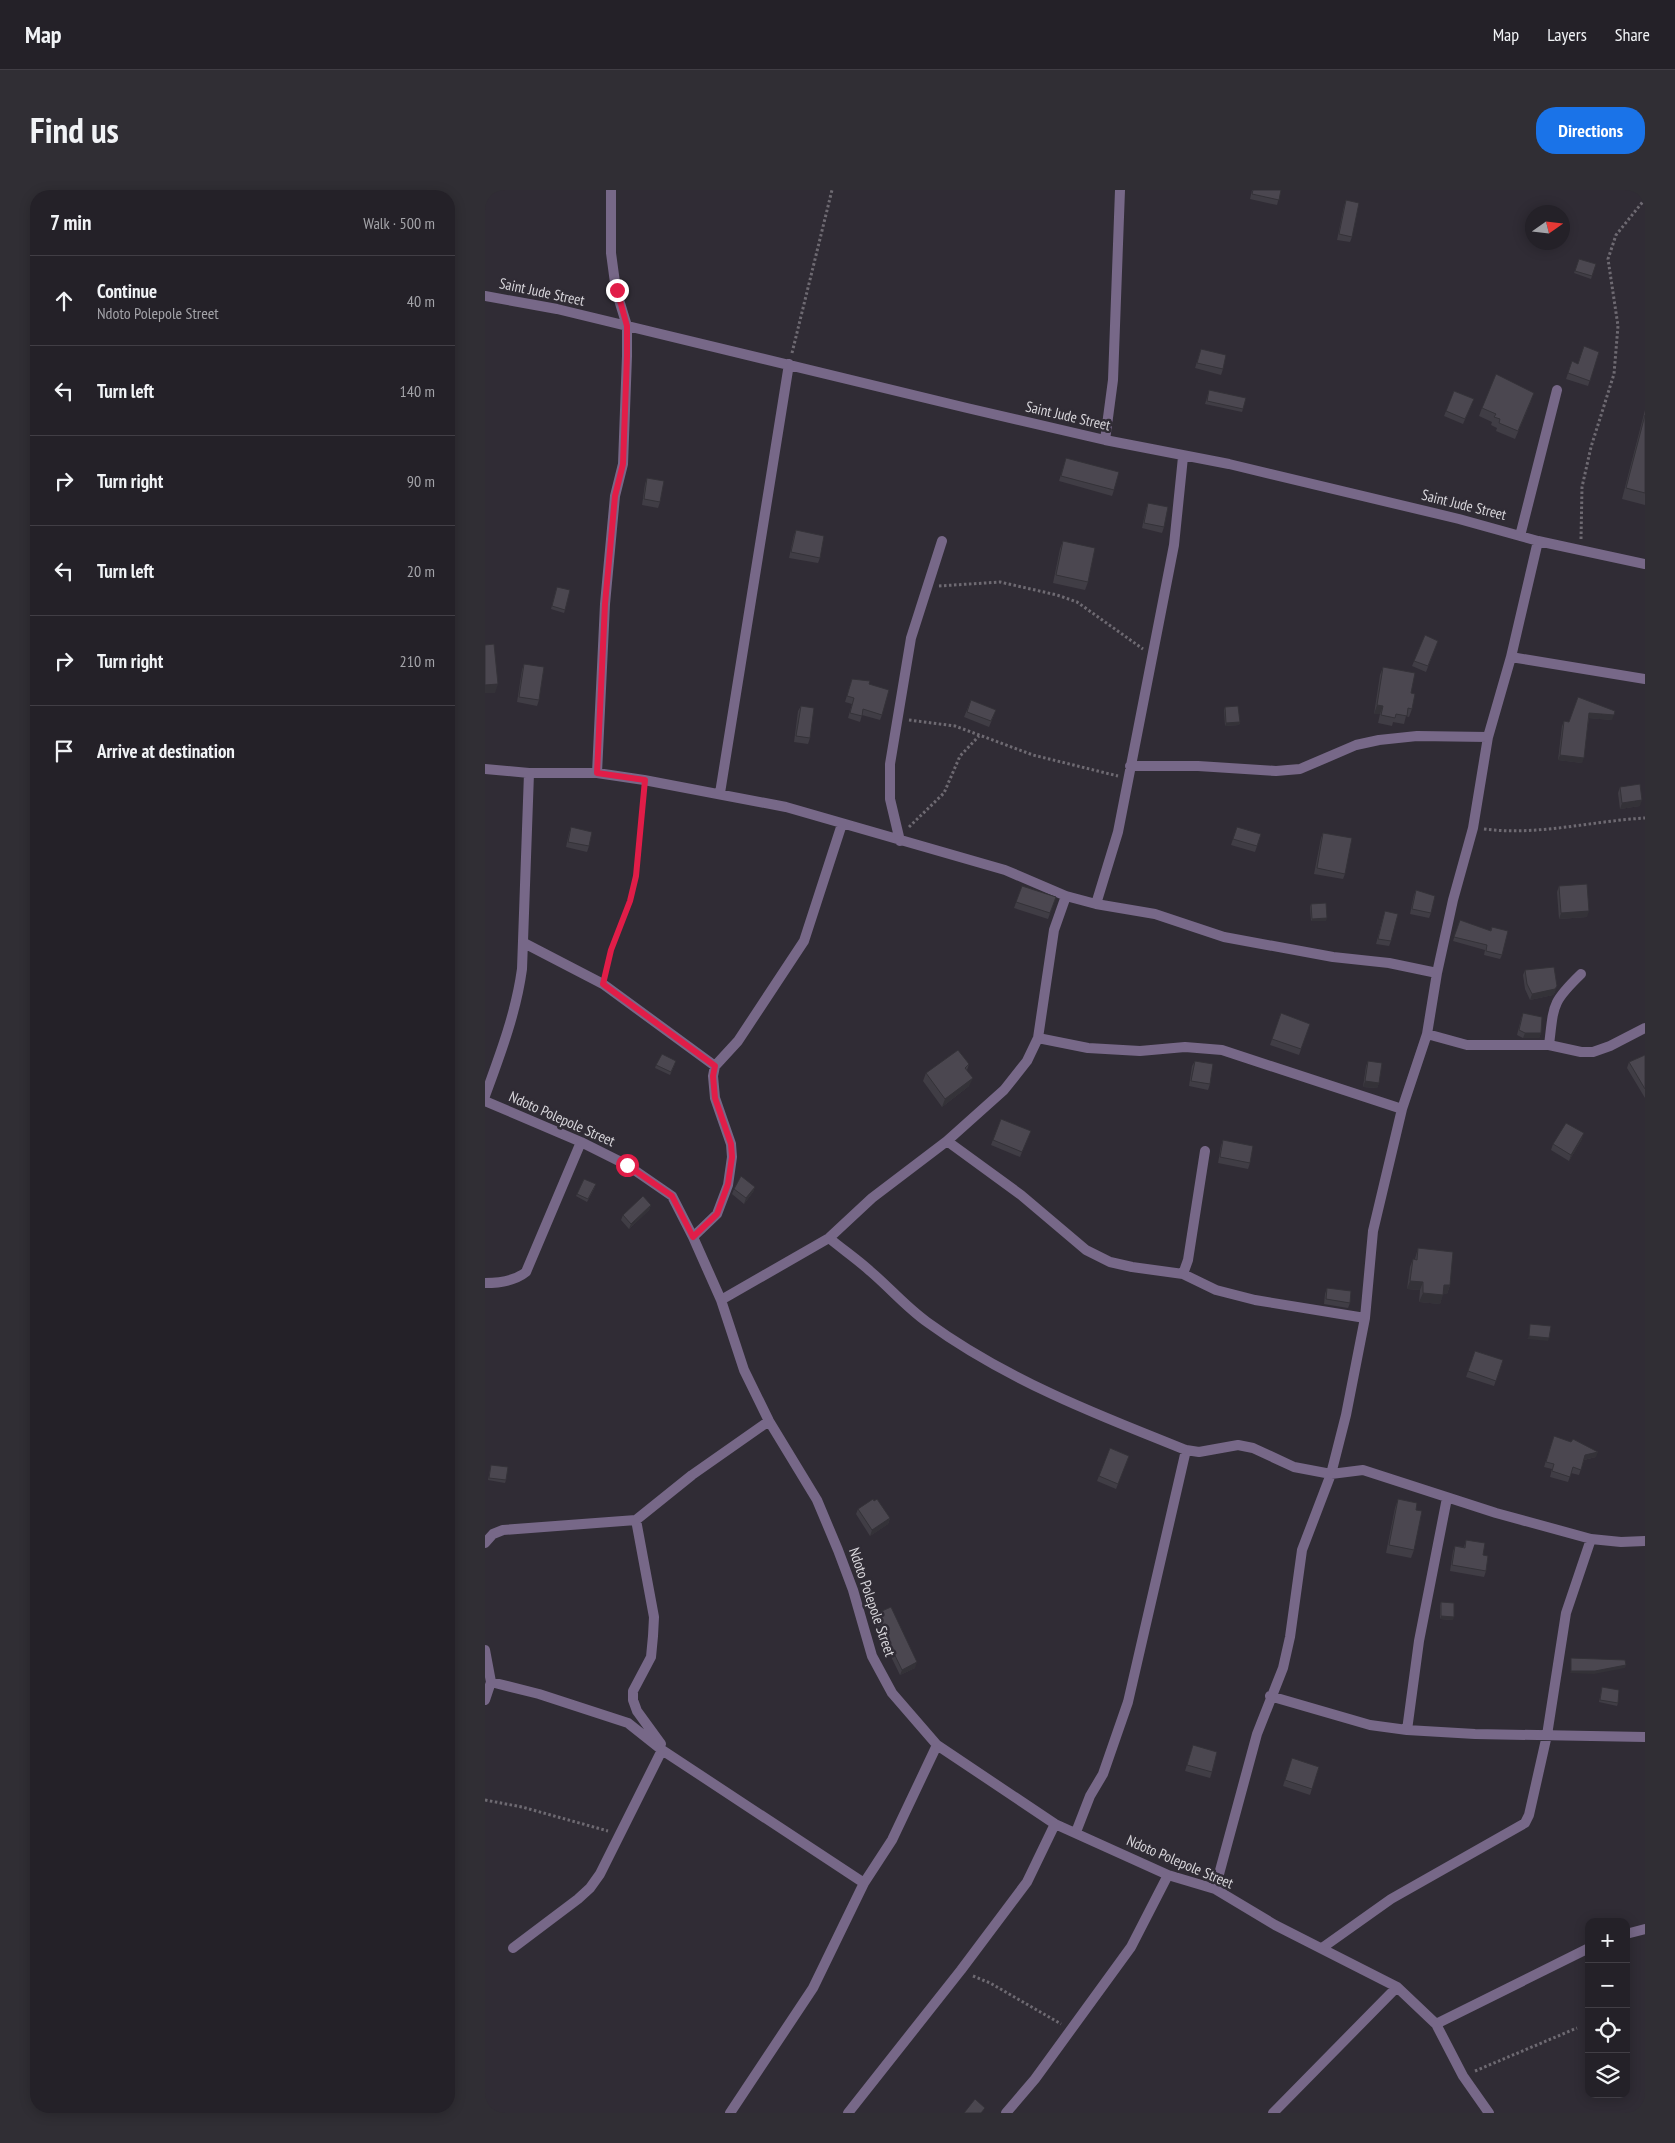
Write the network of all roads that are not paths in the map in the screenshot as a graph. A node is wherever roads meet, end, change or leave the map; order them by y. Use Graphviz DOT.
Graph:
graph roads {
  1 [pos="611,190"];
  2 [pos="1120,190"];
  3 [pos="485,296"];
  4 [pos="627,326"];
  5 [pos="789,364"];
  6 [pos="1557,390"];
  7 [pos="1105,440"];
  8 [pos="1183,457"];
  9 [pos="1520,536"];
  10 [pos="942,541"];
  11 [pos="1538,541"];
  12 [pos="1645,564"];
  13 [pos="1511,657"];
  14 [pos="1645,679"];
  15 [pos="1488,737"];
  16 [pos="1130,766"];
  17 [pos="485,769"];
  18 [pos="529,773"];
  19 [pos="597,773"];
  20 [pos="720,793"];
  21 [pos="842,824"];
  22 [pos="900,838"];
  23 [pos="1066,896"];
  24 [pos="1097,904"];
  25 [pos="524,943"];
  26 [pos="1437,973"];
  27 [pos="1581,974"];
  28 [pos="1645,1028"];
  29 [pos="1427,1034"];
  30 [pos="1038,1038"];
  31 [pos="1549,1045"];
  32 [pos="715,1066"];
  33 [pos="485,1096"];
  34 [pos="485,1101"];
  35 [pos="1403,1109"];
  36 [pos="947,1140"];
  37 [pos="581,1142"];
  38 [pos="1205,1151"];
  39 [pos="693,1237"];
  40 [pos="829,1238"];
  41 [pos="1183,1274"];
  42 [pos="485,1283"];
  43 [pos="721,1300"];
  44 [pos="1365,1318"];
  45 [pos="769,1421"];
  46 [pos="1186,1450"];
  47 [pos="1331,1474"];
  48 [pos="1447,1498"];
  49 [pos="635,1520"];
  50 [pos="1591,1539"];
  51 [pos="1645,1541"];
  52 [pos="485,1543"];
  53 [pos="485,1650"];
  54 [pos="491,1682"];
  55 [pos="1270,1696"];
  56 [pos="485,1700"];
  57 [pos="1407,1730"];
  58 [pos="1547,1735"];
  59 [pos="1645,1737"];
  60 [pos="937,1745"];
  61 [pos="662,1750"];
  62 [pos="673,1757"];
  63 [pos="1055,1824"];
  64 [pos="1076,1832"];
  65 [pos="1168,1876"];
  66 [pos="864,1883"];
  67 [pos="1215,1889"];
  68 [pos="1645,1929"];
  69 [pos="1630,1933"];
  70 [pos="513,1948"];
  71 [pos="1321,1948"];
  72 [pos="1585,1950"];
  73 [pos="1397,1987"];
  74 [pos="1437,2024"];
  75 [pos="730,2113"];
  76 [pos="848,2113"];
  77 [pos="1006,2113"];
  78 [pos="1273,2113"];
  79 [pos="1489,2113"];
  1 -- 4 [label="street"];
  2 -- 7 [label="street"];
  3 -- 4 [label="street, Saint Jude Street"];
  4 -- 5 [label="street, Saint Jude Street"];
  4 -- 19 [label="street"];
  5 -- 7 [label="street, Saint Jude Street"];
  5 -- 20 [label="street"];
  6 -- 9 [label="street"];
  7 -- 8 [label="street, Saint Jude Street"];
  8 -- 9 [label="street, Saint Jude Street"];
  8 -- 16 [label="street"];
  9 -- 11 [label="street, Saint Jude Street"];
  10 -- 22 [label="street"];
  11 -- 12 [label="street, Saint Jude Street"];
  11 -- 13 [label="street"];
  13 -- 14 [label="street"];
  13 -- 15 [label="street"];
  15 -- 16 [label="street"];
  15 -- 26 [label="street"];
  16 -- 24 [label="street"];
  17 -- 18 [label="street"];
  18 -- 19 [label="street"];
  18 -- 25 [label="street"];
  19 -- 20 [label="street"];
  20 -- 21 [label="street"];
  21 -- 22 [label="street"];
  21 -- 32 [label="street"];
  22 -- 23 [label="street"];
  23 -- 24 [label="street"];
  23 -- 30 [label="street"];
  24 -- 26 [label="street"];
  25 -- 32 [label="street"];
  25 -- 33 [label="street"];
  26 -- 29 [label="street"];
  27 -- 31 [label="street"];
  28 -- 31 [label="street"];
  29 -- 31 [label="street"];
  29 -- 35 [label="street"];
  30 -- 35 [label="street"];
  30 -- 36 [label="street"];
  32 -- 39 [label="street"];
  34 -- 37 [label="street, Ndoto Polepole Street"];
  35 -- 44 [label="street"];
  36 -- 40 [label="street"];
  36 -- 41 [label="street"];
  37 -- 39 [label="street, Ndoto Polepole Street"];
  37 -- 42 [label="street"];
  38 -- 41 [label="street"];
  39 -- 43 [label="street, Ndoto Polepole Street"];
  40 -- 43 [label="street"];
  40 -- 46 [label="street"];
  41 -- 44 [label="street"];
  43 -- 45 [label="street, Ndoto Polepole Street"];
  44 -- 47 [label="street"];
  45 -- 49 [label="street"];
  45 -- 60 [label="street, Ndoto Polepole Street"];
  46 -- 47 [label="street"];
  46 -- 64 [label="street"];
  47 -- 48 [label="street"];
  47 -- 55 [label="street"];
  48 -- 50 [label="street"];
  48 -- 57 [label="street"];
  49 -- 52 [label="street"];
  49 -- 62 [label="street"];
  50 -- 51 [label="street"];
  50 -- 58 [label="street"];
  53 -- 54 [label="street"];
  54 -- 56 [label="street"];
  54 -- 61 [label="street"];
  55 -- 57 [label="street"];
  55 -- 67 [label="street"];
  57 -- 58 [label="street"];
  58 -- 59 [label="street"];
  58 -- 71 [label="street"];
  60 -- 63 [label="street, Ndoto Polepole Street"];
  60 -- 66 [label="street"];
  61 -- 62 [label="street"];
  61 -- 70 [label="street"];
  62 -- 66 [label="street"];
  63 -- 64 [label="street, Ndoto Polepole Street"];
  63 -- 76 [label="street"];
  64 -- 65 [label="street, Ndoto Polepole Street"];
  65 -- 67 [label="street, Ndoto Polepole Street"];
  65 -- 77 [label="street"];
  66 -- 75 [label="street"];
  67 -- 71 [label="street, Ndoto Polepole Street"];
  68 -- 69 [label="street"];
  71 -- 73 [label="street, Ndoto Polepole Street"];
  72 -- 74 [label="street"];
  73 -- 74 [label="street, Ndoto Polepole Street"];
  73 -- 78 [label="street"];
  74 -- 79 [label="street, Ndoto Polepole Street"];
}
